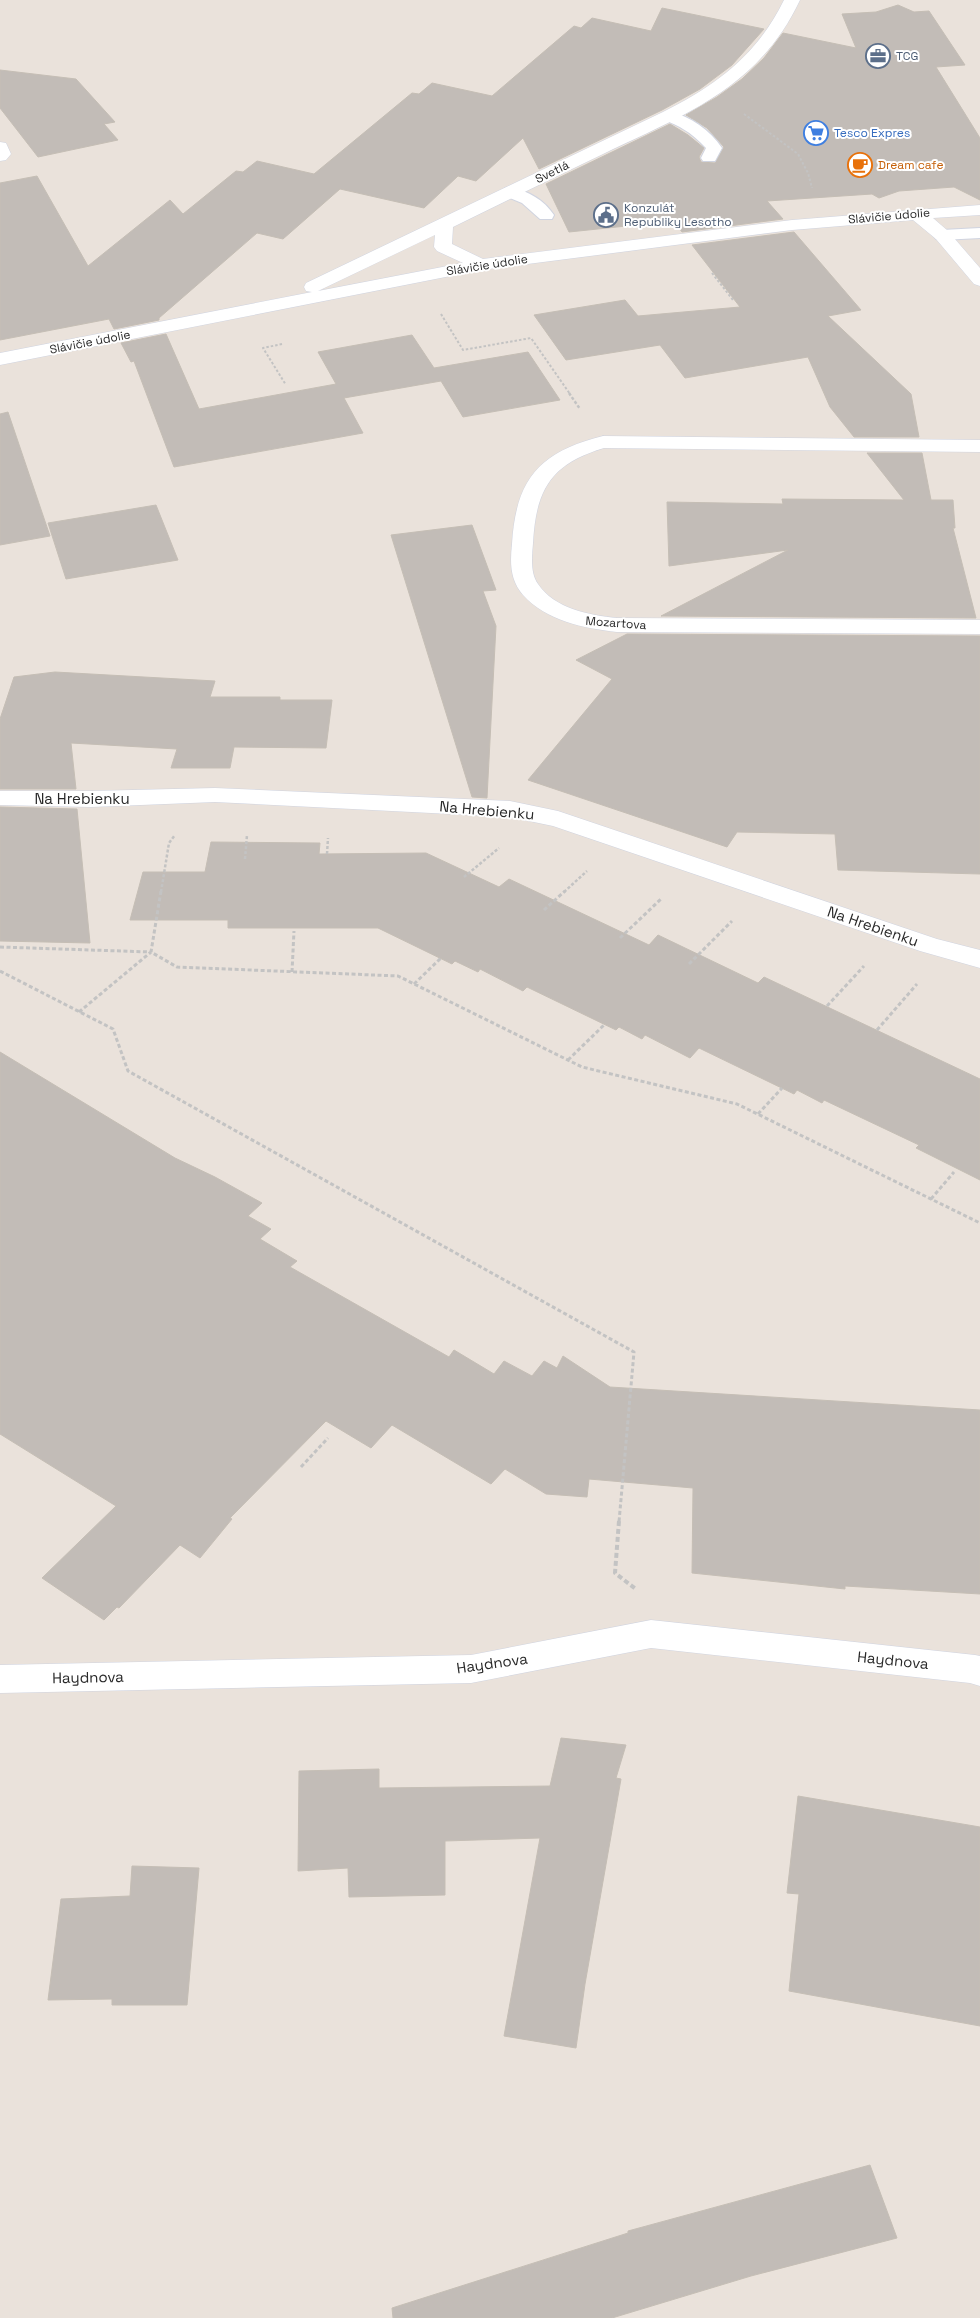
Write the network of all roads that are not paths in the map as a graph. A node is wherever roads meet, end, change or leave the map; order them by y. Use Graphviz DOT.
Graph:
graph roads {
  1 [pos="792,0"];
  2 [pos="669,116"];
  3 [pos="0,147"];
  4 [pos="0,156"];
  5 [pos="708,158"];
  6 [pos="511,192"];
  7 [pos="980,210"];
  8 [pos="917,214"];
  9 [pos="546,216"];
  10 [pos="444,225"];
  11 [pos="980,233"];
  12 [pos="942,235"];
  13 [pos="480,265"];
  14 [pos="980,280"];
  15 [pos="278,303"];
  16 [pos="0,359"];
  17 [pos="980,446"];
  18 [pos="980,627"];
  19 [pos="0,798"];
  20 [pos="980,959"];
  21 [pos="980,1672"];
  22 [pos="0,1679"];
  1 -- 2 [label="street, Svetlá"];
  2 -- 5 [label="lane"];
  2 -- 6 [label="street, Svetlá"];
  3 -- 4 [label="street"];
  6 -- 9 [label="lane"];
  6 -- 10 [label="street, Svetlá"];
  7 -- 8 [label="street, Slávičie údolie"];
  8 -- 12 [label="street"];
  8 -- 13 [label="street, Slávičie údolie"];
  10 -- 13 [label="street"];
  10 -- 15 [label="street, Svetlá"];
  11 -- 12 [label="lane"];
  12 -- 14 [label="street"];
  13 -- 15 [label="street, Slávičie údolie"];
  15 -- 16 [label="street, Slávičie údolie"];
  17 -- 18 [label="street, Mozartova"];
  19 -- 20 [label="street, Na Hrebienku"];
  21 -- 22 [label="street, Haydnova"];
}
